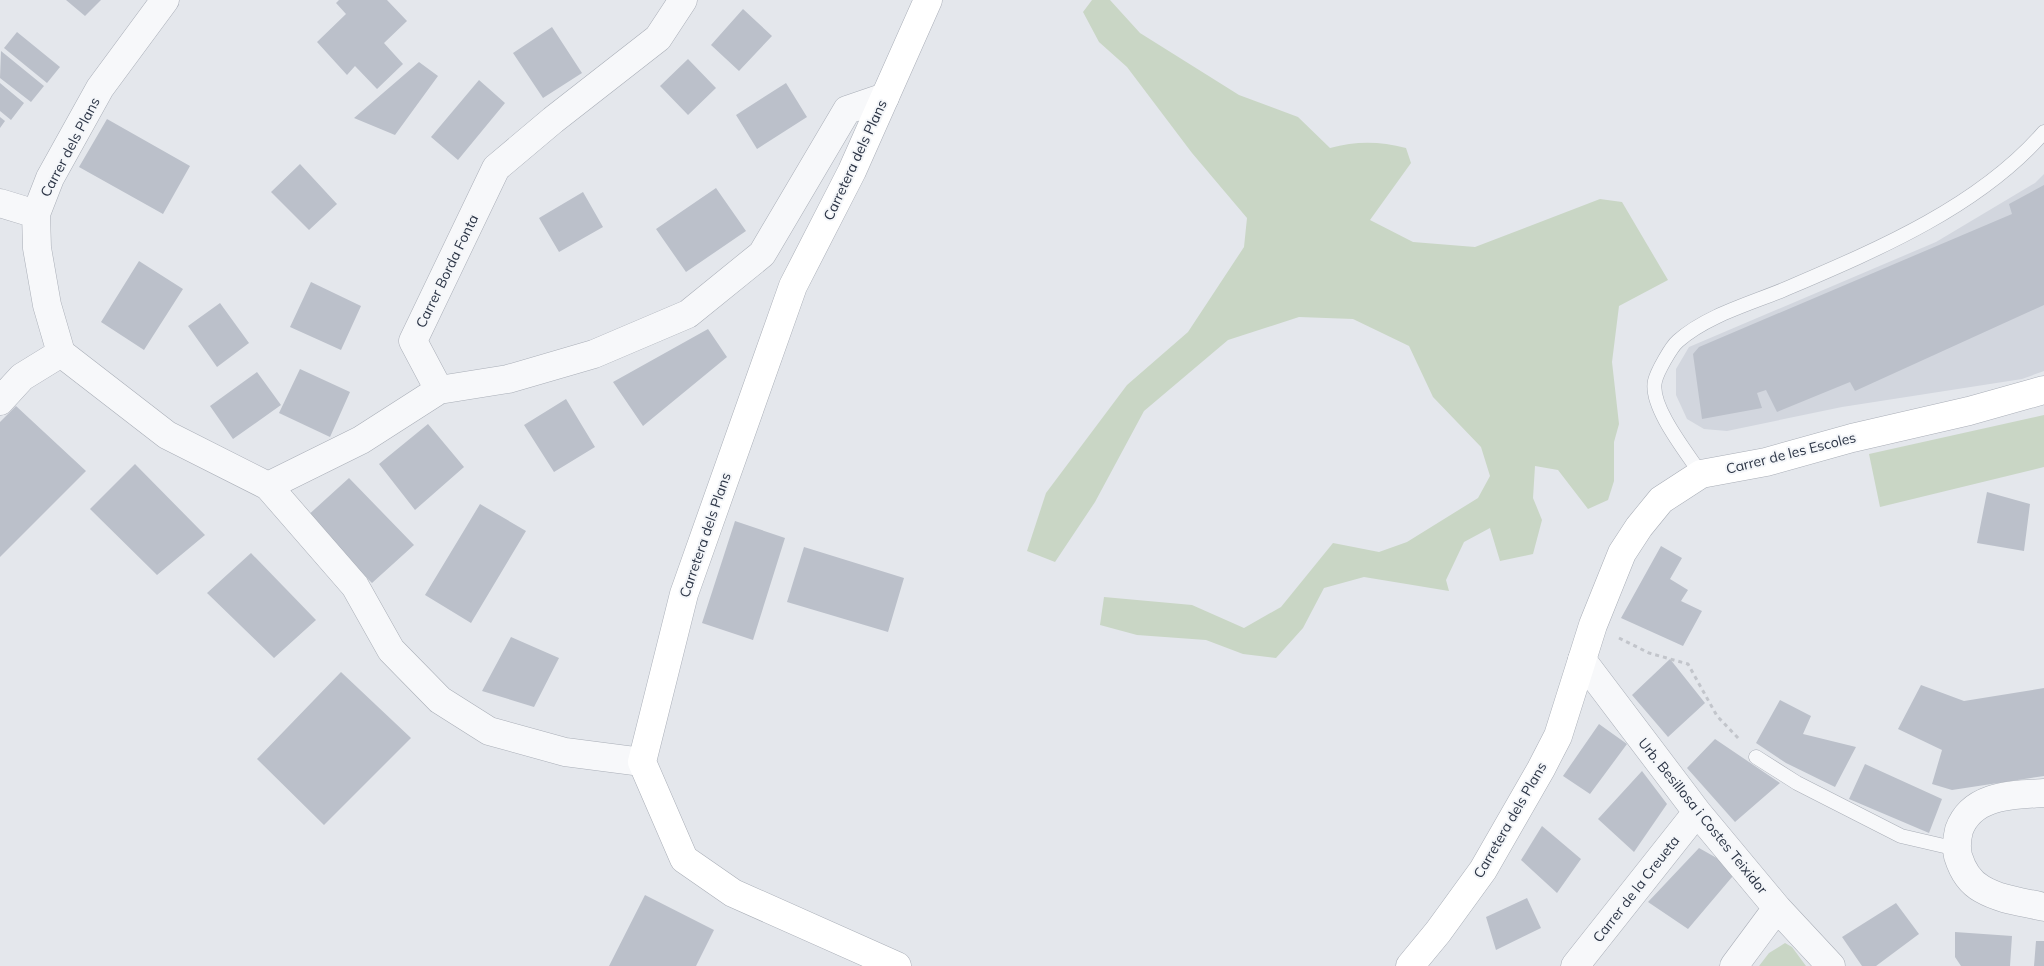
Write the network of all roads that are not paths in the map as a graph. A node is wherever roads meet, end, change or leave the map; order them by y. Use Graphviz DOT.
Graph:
graph roads {
  1 [pos="165,0"];
  2 [pos="683,0"];
  3 [pos="928,0"];
  4 [pos="885,97"];
  5 [pos="2044,132"];
  6 [pos="0,203"];
  7 [pos="36,214"];
  8 [pos="61,353"];
  9 [pos="439,390"];
  10 [pos="2044,390"];
  11 [pos="0,401"];
  12 [pos="1701,474"];
  13 [pos="268,486"];
  14 [pos="1582,660"];
  15 [pos="1756,757"];
  16 [pos="642,762"];
  17 [pos="2044,793"];
  18 [pos="1697,812"];
  19 [pos="1956,849"];
  20 [pos="2044,906"];
  21 [pos="1777,908"];
  22 [pos="897,966"];
  23 [pos="1410,966"];
  24 [pos="1575,966"];
  25 [pos="1734,966"];
  26 [pos="1831,966"];
  1 -- 7 [label="street, Carrer dels Plans"];
  2 -- 9 [label="street, Carrer Borda Fonta"];
  3 -- 4 [label="main road, Carretera dels Plans"];
  4 -- 9 [label="street"];
  4 -- 16 [label="main road, Carretera dels Plans"];
  5 -- 12 [label="lane"];
  6 -- 7 [label="street"];
  7 -- 8 [label="street, Carrer dels Plans"];
  8 -- 11 [label="street"];
  8 -- 13 [label="street"];
  9 -- 13 [label="street"];
  10 -- 12 [label="main road, Carrer de les Escoles"];
  12 -- 14 [label="main road, Carrer de les Escoles"];
  13 -- 16 [label="street"];
  14 -- 18 [label="street, Urb. Besillosa i Costes Teixidor"];
  14 -- 23 [label="main road, Carretera dels Plans"];
  15 -- 19 [label="lane"];
  16 -- 22 [label="main road"];
  17 -- 19 [label="street"];
  18 -- 21 [label="street, Urb. Besillosa i Costes Teixidor"];
  18 -- 24 [label="street, Carrer de la Creueta"];
  19 -- 20 [label="street"];
  21 -- 25 [label="street"];
  21 -- 26 [label="street, Urb. Besillosa i Costes Teixidor"];
}
